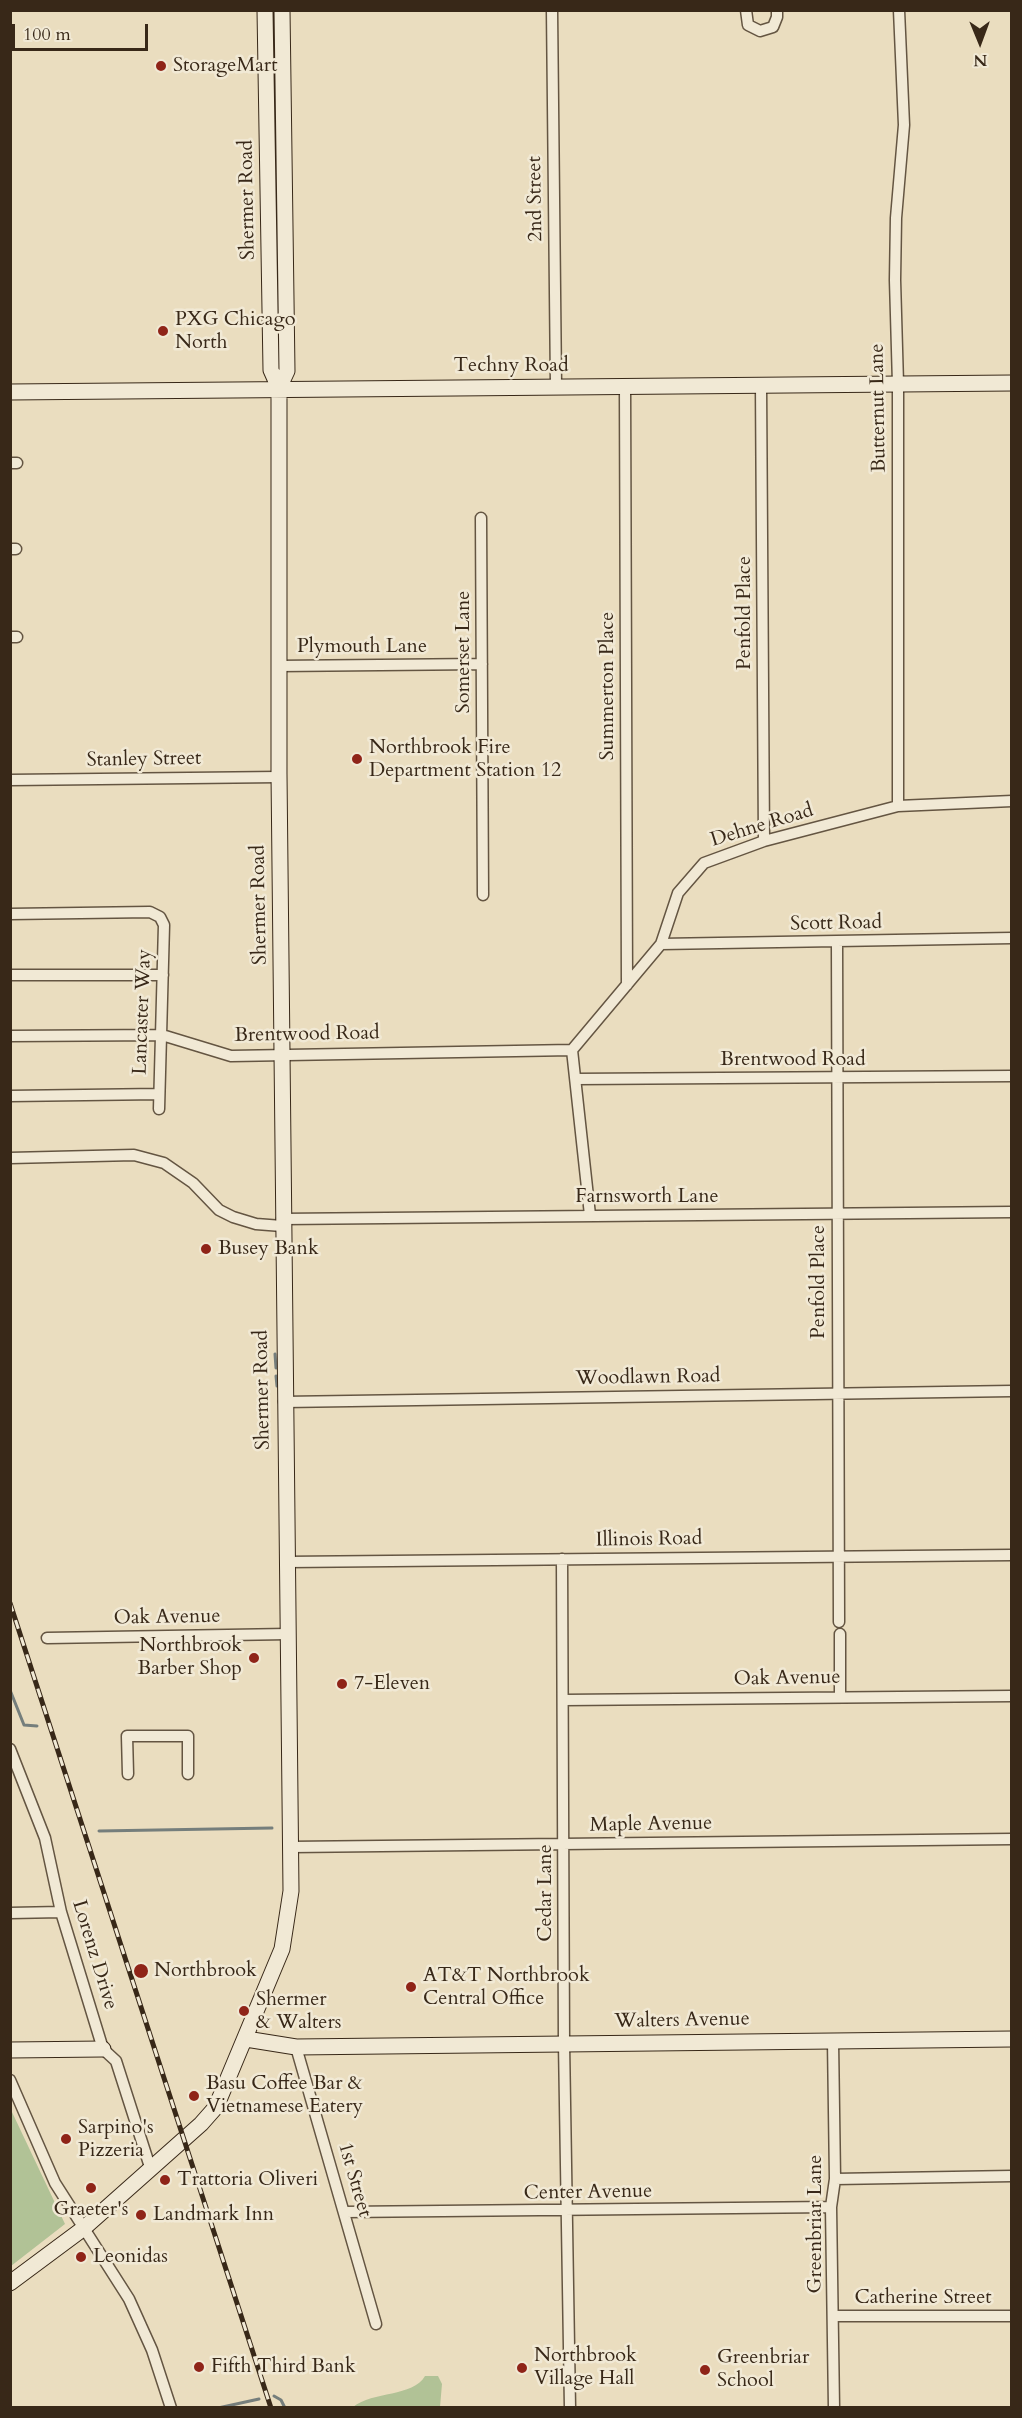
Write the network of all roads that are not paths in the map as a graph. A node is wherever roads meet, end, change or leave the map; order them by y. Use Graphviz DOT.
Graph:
graph roads {
  1 [pos="265,10"];
  2 [pos="282,10"];
  3 [pos="552,10"];
  4 [pos="746,10"];
  5 [pos="777,10"];
  6 [pos="899,10"];
  7 [pos="1011,383"];
  8 [pos="898,384"];
  9 [pos="761,385"];
  10 [pos="556,386"];
  11 [pos="625,386"];
  12 [pos="279,388"];
  13 [pos="10,393"];
  14 [pos="481,518"];
  15 [pos="482,664"];
  16 [pos="278,666"];
  17 [pos="279,777"];
  18 [pos="10,780"];
  19 [pos="1011,801"];
  20 [pos="898,806"];
  21 [pos="765,841"];
  22 [pos="483,895"];
  23 [pos="10,914"];
  24 [pos="1011,938"];
  25 [pos="837,943"];
  26 [pos="662,944"];
  27 [pos="10,975"];
  28 [pos="163,975"];
  29 [pos="627,985"];
  30 [pos="162,1035"];
  31 [pos="10,1036"];
  32 [pos="572,1050"];
  33 [pos="283,1053"];
  34 [pos="1011,1076"];
  35 [pos="837,1078"];
  36 [pos="576,1079"];
  37 [pos="159,1094"];
  38 [pos="10,1096"];
  39 [pos="159,1109"];
  40 [pos="10,1158"];
  41 [pos="1011,1212"];
  42 [pos="837,1214"];
  43 [pos="590,1215"];
  44 [pos="282,1222"];
  45 [pos="1011,1391"];
  46 [pos="838,1393"];
  47 [pos="284,1402"];
  48 [pos="839,1556"];
  49 [pos="1011,1556"];
  50 [pos="562,1559"];
  51 [pos="287,1562"];
  52 [pos="839,1622"];
  53 [pos="288,1634"];
  54 [pos="840,1634"];
  55 [pos="47,1638"];
  56 [pos="1011,1695"];
  57 [pos="840,1696"];
  58 [pos="564,1700"];
  59 [pos="10,1749"];
  60 [pos="15,1774"];
  61 [pos="128,1774"];
  62 [pos="188,1774"];
  63 [pos="1011,1839"];
  64 [pos="564,1844"];
  65 [pos="291,1847"];
  66 [pos="61,1912"];
  67 [pos="10,1913"];
  68 [pos="246,2039"];
  69 [pos="1011,2039"];
  70 [pos="833,2041"];
  71 [pos="564,2043"];
  72 [pos="296,2047"];
  73 [pos="103,2049"];
  74 [pos="10,2050"];
  75 [pos="10,2080"];
  76 [pos="150,2167"];
  77 [pos="1011,2175"];
  78 [pos="835,2180"];
  79 [pos="831,2207"];
  80 [pos="345,2212"];
  81 [pos="566,2212"];
  82 [pos="84,2228"];
  83 [pos="10,2283"];
  84 [pos="834,2316"];
  85 [pos="1011,2316"];
  86 [pos="376,2324"];
  87 [pos="171,2404"];
  88 [pos="570,2408"];
  89 [pos="834,2408"];
  1 -- 12 [label="main road, Shermer Road"];
  2 -- 12 [label="main road, Shermer Road"];
  3 -- 10 [label="street, 2nd Street"];
  4 -- 5 [label="street"];
  6 -- 8 [label="street, Butternut Lane"];
  7 -- 8 [label="main road, Techny Road"];
  8 -- 9 [label="main road, Techny Road"];
  8 -- 20 [label="street, Butternut Lane"];
  9 -- 11 [label="main road, Techny Road"];
  9 -- 21 [label="street, Penfold Place"];
  10 -- 11 [label="main road, Techny Road"];
  10 -- 12 [label="main road, Techny Road"];
  11 -- 29 [label="street, Summerton Place"];
  12 -- 13 [label="main road, Techny Road"];
  12 -- 16 [label="main road, Shermer Road"];
  14 -- 15 [label="street, Somerset Lane"];
  15 -- 16 [label="street, Plymouth Lane"];
  15 -- 22 [label="street, Somerset Lane"];
  16 -- 17 [label="main road, Shermer Road"];
  17 -- 18 [label="street, Stanley Street"];
  17 -- 33 [label="main road, Shermer Road"];
  19 -- 20 [label="street, Dehne Road"];
  20 -- 21 [label="street, Dehne Road"];
  21 -- 26 [label="street, Dehne Road"];
  23 -- 28 [label="street, Lancaster Way"];
  24 -- 25 [label="street, Scott Road"];
  25 -- 26 [label="street, Scott Road"];
  25 -- 35 [label="street, Penfold Place"];
  26 -- 29 [label="street, Dehne Road"];
  27 -- 28 [label="street"];
  28 -- 30 [label="street, Lancaster Way"];
  29 -- 32 [label="street, Dehne Road"];
  30 -- 31 [label="street, Brentwood Road"];
  30 -- 33 [label="street, Brentwood Road"];
  30 -- 37 [label="street, Lancaster Way"];
  32 -- 33 [label="street, Brentwood Road"];
  32 -- 36 [label="street"];
  33 -- 44 [label="main road, Shermer Road"];
  34 -- 35 [label="street, Brentwood Road"];
  35 -- 36 [label="street, Brentwood Road"];
  35 -- 42 [label="street, Penfold Place"];
  36 -- 43 [label="street"];
  37 -- 38 [label="street"];
  37 -- 39 [label="street, Lancaster Way"];
  40 -- 44 [label="street, Farnsworth Lane"];
  41 -- 42 [label="street, Farnsworth Lane"];
  42 -- 43 [label="street, Farnsworth Lane"];
  42 -- 46 [label="street, Penfold Place"];
  43 -- 44 [label="street, Farnsworth Lane"];
  44 -- 47 [label="main road, Shermer Road"];
  45 -- 46 [label="street, Woodlawn Road"];
  46 -- 47 [label="street, Woodlawn Road"];
  46 -- 48 [label="street, Penfold Place"];
  47 -- 51 [label="main road, Shermer Road"];
  48 -- 49 [label="street, Illinois Road"];
  48 -- 50 [label="street, Illinois Road"];
  48 -- 52 [label="street, Penfold Place"];
  50 -- 51 [label="street, Illinois Road"];
  50 -- 58 [label="street, Cedar Lane"];
  51 -- 53 [label="main road, Shermer Road"];
  53 -- 55 [label="street, Oak Avenue"];
  53 -- 65 [label="main road, Shermer Road"];
  54 -- 57 [label="street"];
  56 -- 57 [label="street, Oak Avenue"];
  57 -- 58 [label="street, Oak Avenue"];
  58 -- 64 [label="street, Cedar Lane"];
  59 -- 60 [label="street, Lorenz Drive"];
  60 -- 66 [label="street, Lorenz Drive"];
  61 -- 62 [label="street"];
  63 -- 64 [label="street, Maple Avenue"];
  64 -- 65 [label="street, Maple Avenue"];
  64 -- 71 [label="street, Cedar Lane"];
  65 -- 68 [label="main road, Shermer Road"];
  66 -- 67 [label="street"];
  66 -- 73 [label="street, Lorenz Drive"];
  68 -- 72 [label="main road, Walters Avenue"];
  68 -- 76 [label="main road, Shermer Road"];
  69 -- 70 [label="main road, Walters Avenue"];
  70 -- 71 [label="main road, Walters Avenue"];
  70 -- 78 [label="street, Greenbriar Lane"];
  71 -- 72 [label="main road, Walters Avenue"];
  71 -- 81 [label="street, Cedar Lane"];
  72 -- 80 [label="street, 1st Street"];
  73 -- 74 [label="main road"];
  73 -- 76 [label="street, Lorenz Drive"];
  75 -- 82 [label="street"];
  76 -- 82 [label="main road, Shermer Road"];
  77 -- 78 [label="street"];
  78 -- 79 [label="street, Greenbriar Lane"];
  79 -- 81 [label="street, Center Avenue"];
  79 -- 84 [label="street, Greenbriar Lane"];
  80 -- 81 [label="street, Center Avenue"];
  80 -- 86 [label="street, 1st Street"];
  81 -- 88 [label="street, Cedar Lane"];
  82 -- 83 [label="main road, Shermer Road"];
  82 -- 87 [label="street"];
  84 -- 85 [label="street, Catherine Street"];
  84 -- 89 [label="street, Greenbriar Lane"];
}
